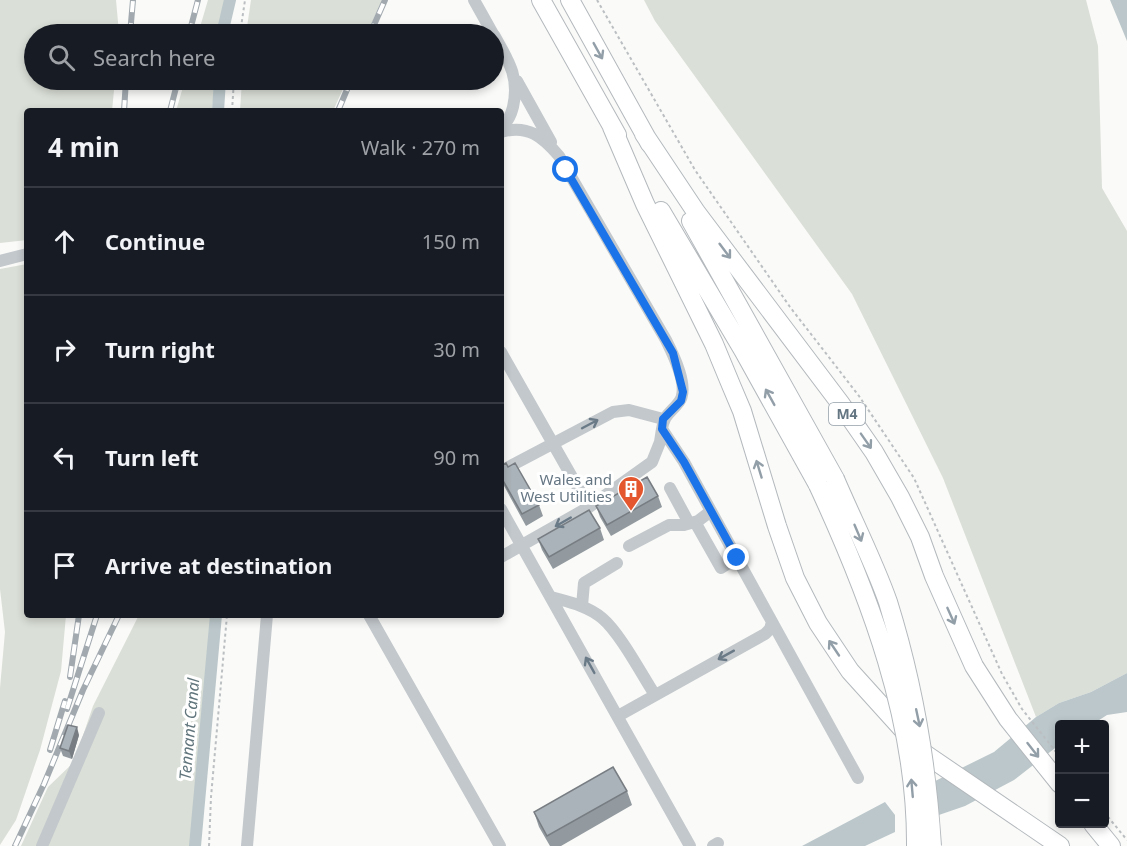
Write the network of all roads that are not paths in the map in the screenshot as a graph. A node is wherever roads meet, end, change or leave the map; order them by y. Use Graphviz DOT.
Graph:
graph roads {
  1 [pos="474,0"];
  2 [pos="541,0"];
  3 [pos="570,0"];
  4 [pos="488,24"];
  5 [pos="504,55"];
  6 [pos="515,77"];
  7 [pos="504,126"];
  8 [pos="612,127"];
  9 [pos="504,130"];
  10 [pos="644,134"];
  11 [pos="559,156"];
  12 [pos="24,255"];
  13 [pos="0,261"];
  14 [pos="504,358"];
  15 [pos="662,424"];
  16 [pos="553,444"];
  17 [pos="504,469"];
  18 [pos="827,482"];
  19 [pos="670,488"];
  20 [pos="590,507"];
  21 [pos="711,511"];
  22 [pos="504,514"];
  23 [pos="692,522"];
  24 [pos="522,545"];
  25 [pos="629,546"];
  26 [pos="504,555"];
  27 [pos="737,558"];
  28 [pos="617,563"];
  29 [pos="551,597"];
  30 [pos="582,606"];
  31 [pos="267,618"];
  32 [pos="371,618"];
  33 [pos="772,622"];
  34 [pos="655,695"];
  35 [pos="99,713"];
  36 [pos="618,716"];
  37 [pos="1055,777"];
  38 [pos="858,778"];
  39 [pos="1096,828"];
  40 [pos="42,846"];
  41 [pos="247,846"];
  42 [pos="500,846"];
  43 [pos="690,846"];
  44 [pos="916,846"];
  45 [pos="932,846"];
  46 [pos="1060,846"];
  47 [pos="1111,846"];
  1 -- 4 [label="lane"];
  2 -- 8 [label="highway, M4"];
  3 -- 10 [label="highway, M4, one-way"];
  5 -- 6 [label="lane"];
  6 -- 7 [label="lane"];
  6 -- 11 [label="lane"];
  18 -- 8 [label="highway, M4, one-way"];
  46 -- 8 [label="highway, M4, one-way, bridge"];
  9 -- 11 [label="lane"];
  10 -- 18 [label="highway, M4"];
  10 -- 37 [label="highway, M4, one-way"];
  11 -- 15 [label="lane"];
  12 -- 13 [label="lane"];
  14 -- 16 [label="lane"];
  16 -- 15 [label="lane, one-way"];
  15 -- 20 [label="lane"];
  15 -- 21 [label="lane"];
  16 -- 17 [label="lane"];
  16 -- 20 [label="lane"];
  44 -- 18 [label="highway, M4, one-way, bridge"];
  18 -- 45 [label="highway, M4, one-way, bridge"];
  19 -- 23 [label="lane"];
  20 -- 24 [label="lane, one-way"];
  21 -- 23 [label="lane"];
  21 -- 27 [label="lane"];
  22 -- 24 [label="lane"];
  23 -- 25 [label="lane"];
  23 -- 27 [label="lane"];
  24 -- 26 [label="lane"];
  24 -- 29 [label="lane"];
  27 -- 33 [label="lane"];
  28 -- 30 [label="lane"];
  29 -- 30 [label="lane"];
  36 -- 29 [label="lane, one-way"];
  30 -- 34 [label="lane"];
  31 -- 41 [label="lane"];
  32 -- 42 [label="lane"];
  33 -- 34 [label="lane, one-way"];
  33 -- 38 [label="lane"];
  34 -- 36 [label="lane"];
  35 -- 40 [label="lane"];
  36 -- 43 [label="lane"];
  39 -- 47 [label="highway"];
}
